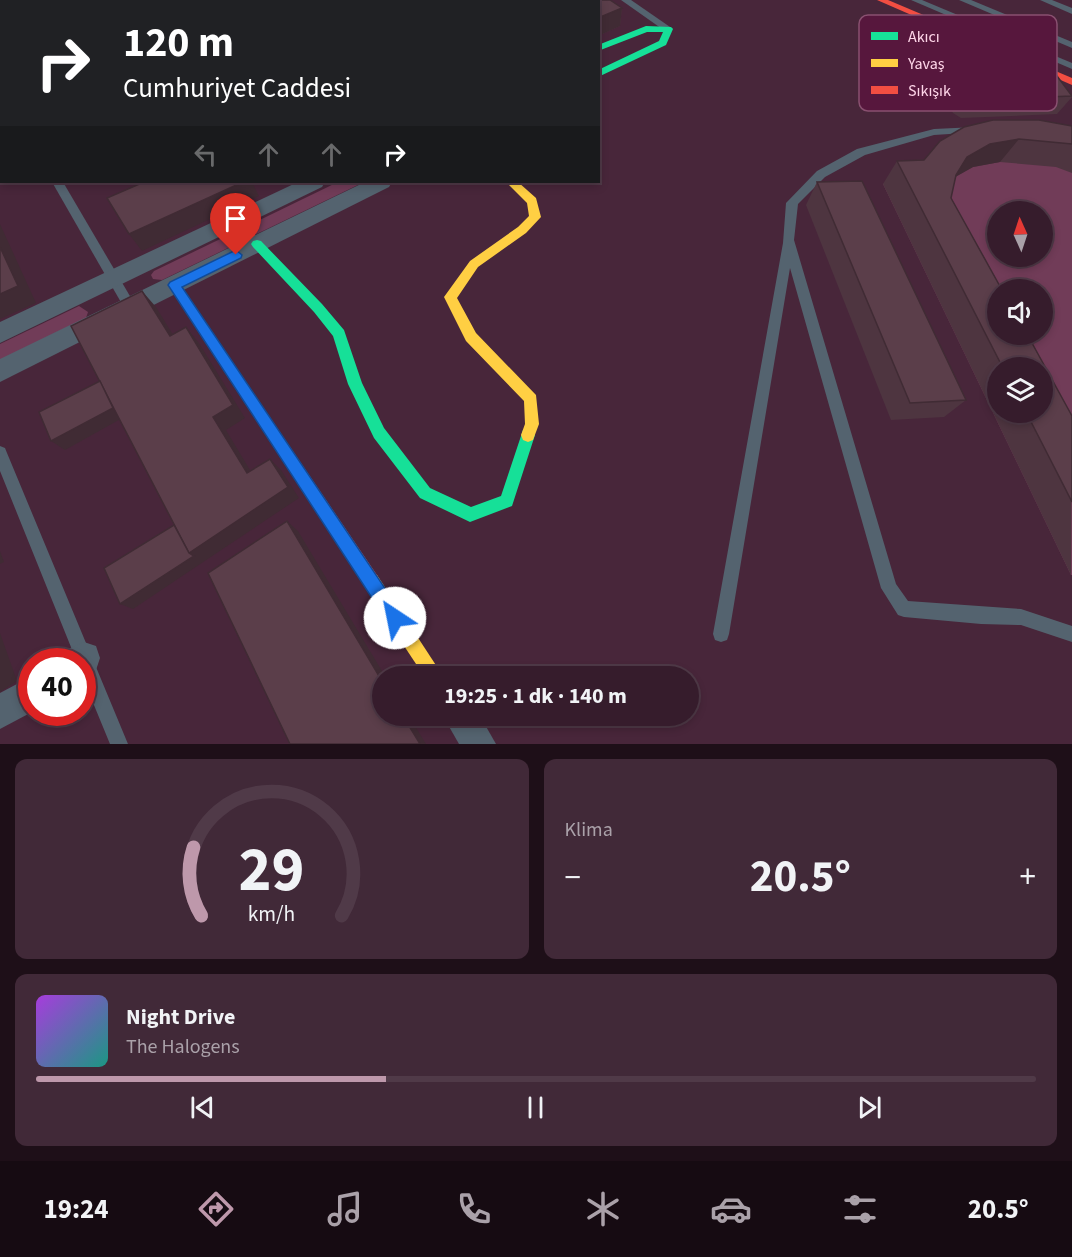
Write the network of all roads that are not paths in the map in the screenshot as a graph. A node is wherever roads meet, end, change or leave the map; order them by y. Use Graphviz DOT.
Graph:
graph roads {
  1 [pos="625,0"];
  2 [pos="881,0"];
  3 [pos="915,0"];
  4 [pos="963,0"];
  5 [pos="1044,0"];
  6 [pos="1072,11"];
  7 [pos="916,15"];
  8 [pos="951,15"];
  9 [pos="999,15"];
  10 [pos="668,29"];
  11 [pos="1057,39"];
  12 [pos="1072,45"];
  13 [pos="600,47"];
  14 [pos="1057,60"];
  15 [pos="1072,66"];
  16 [pos="600,73"];
  17 [pos="1057,76"];
  18 [pos="1072,82"];
  19 [pos="990,129"];
  20 [pos="59,183"];
  21 [pos="380,183"];
  22 [pos="513,183"];
  23 [pos="301,184"];
  24 [pos="789,240"];
  25 [pos="257,244"];
  26 [pos="114,279"];
  27 [pos="174,285"];
  28 [pos="130,307"];
  29 [pos="0,333"];
  30 [pos="0,370"];
  31 [pos="0,453"];
  32 [pos="721,634"];
  33 [pos="1072,634"];
  34 [pos="76,648"];
  35 [pos="427,666"];
  36 [pos="96,693"];
  37 [pos="18,701"];
  38 [pos="0,712"];
  39 [pos="466,726"];
  40 [pos="119,744"];
  41 [pos="478,744"];
  1 -- 10 [label="lane"];
  2 -- 7 [label="street"];
  3 -- 8 [label="lane"];
  4 -- 9 [label="lane"];
  5 -- 6 [label="lane"];
  10 -- 13 [label="street"];
  10 -- 16 [label="street"];
  11 -- 12 [label="lane"];
  14 -- 15 [label="lane"];
  17 -- 18 [label="street"];
  19 -- 24 [label="lane"];
  20 -- 26 [label="lane"];
  21 -- 25 [label="street"];
  22 -- 25 [label="street"];
  23 -- 26 [label="street"];
  24 -- 32 [label="lane"];
  24 -- 33 [label="lane"];
  25 -- 27 [label="street"];
  26 -- 28 [label="lane"];
  26 -- 29 [label="street"];
  27 -- 28 [label="street"];
  27 -- 35 [label="street"];
  28 -- 30 [label="street"];
  31 -- 34 [label="lane"];
  36 -- 40 [label="lane"];
  37 -- 38 [label="street"];
  39 -- 41 [label="street"];
}
